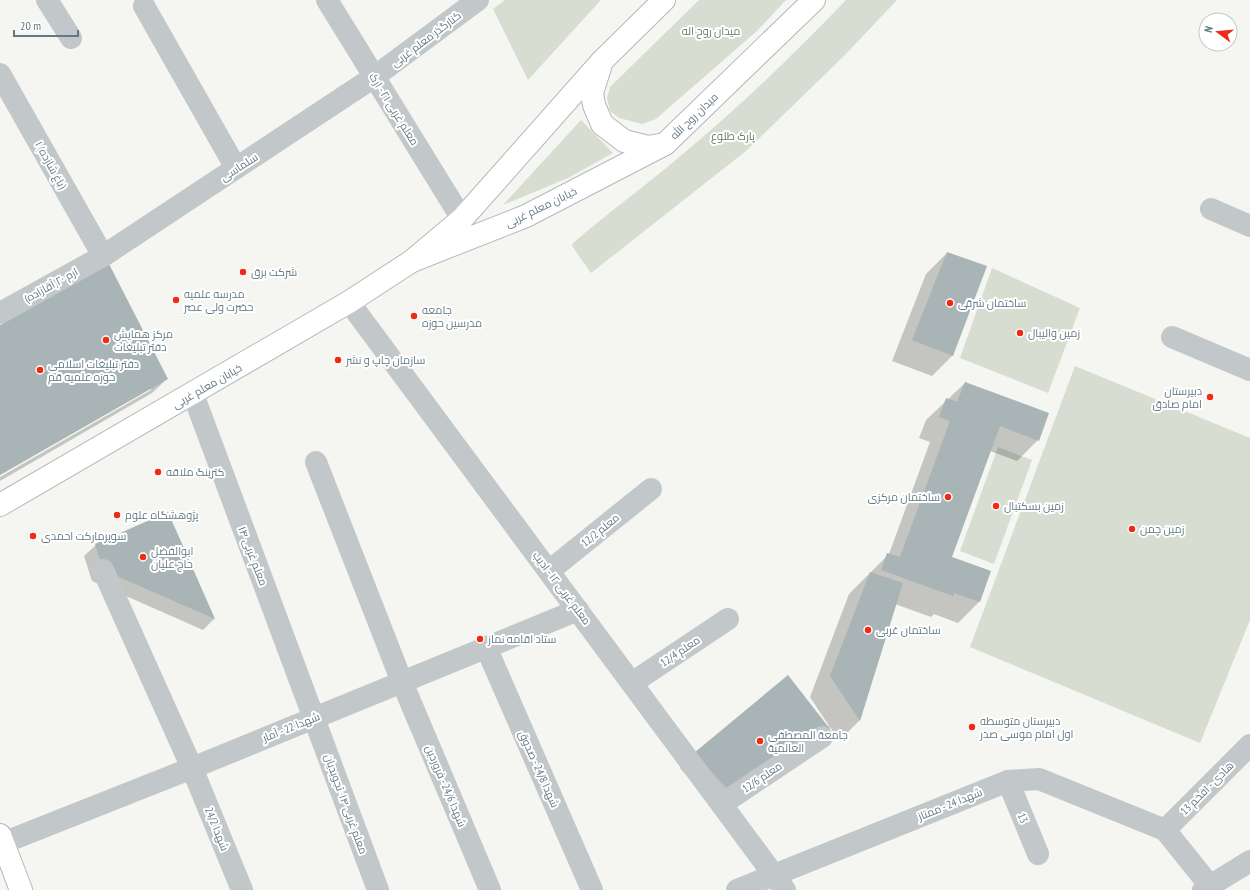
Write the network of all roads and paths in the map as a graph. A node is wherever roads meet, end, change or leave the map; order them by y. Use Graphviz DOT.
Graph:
graph roads {
  1 [pos="47,0"];
  2 [pos="327,0"];
  3 [pos="478,0"];
  4 [pos="664,0"];
  5 [pos="814,0"];
  6 [pos="144,6"];
  7 [pos="71,38"];
  8 [pos="602,60"];
  9 [pos="0,74"];
  10 [pos="374,77"];
  11 [pos="666,144"];
  12 [pos="236,168"];
  13 [pos="1211,210"];
  14 [pos="462,219"];
  15 [pos="1250,226"];
  16 [pos="103,256"];
  17 [pos="412,261"];
  18 [pos="349,302"];
  19 [pos="0,313"];
  20 [pos="1172,337"];
  21 [pos="1250,370"];
  22 [pos="193,394"];
  23 [pos="316,462"];
  24 [pos="651,489"];
  25 [pos="0,505"];
  26 [pos="103,570"];
  27 [pos="549,571"];
  28 [pos="578,610"];
  29 [pos="728,620"];
  30 [pos="486,647"];
  31 [pos="402,682"];
  32 [pos="632,683"];
  33 [pos="314,718"];
  34 [pos="822,737"];
  35 [pos="1250,746"];
  36 [pos="192,768"];
  37 [pos="1008,781"];
  38 [pos="722,804"];
  39 [pos="1165,830"];
  40 [pos="2,839"];
  41 [pos="1038,854"];
  42 [pos="1250,861"];
  43 [pos="780,882"];
  44 [pos="1231,882"];
  45 [pos="16,888"];
  46 [pos="1206,888"];
  47 [pos="242,890"];
  48 [pos="378,890"];
  49 [pos="490,890"];
  50 [pos="592,890"];
  51 [pos="737,890"];
  1 -- 7 [label="street"];
  2 -- 10 [label="street, معلم غربی ۲۱ - ارک"];
  3 -- 10 [label="street, کنارگذر معلم غربی"];
  4 -- 8 [label="main road, میدان روح الله"];
  5 -- 11 [label="main road, میدان روح الله"];
  6 -- 12 [label="street"];
  8 -- 11 [label="main road, میدان روح الله"];
  8 -- 14 [label="main road, خیابان معلم غربی"];
  9 -- 16 [label="street, ۱ (باغ شازده)"];
  10 -- 12 [label="street, سلماسی"];
  10 -- 14 [label="street, معلم غربی ۲۱ - ارک"];
  11 -- 17 [label="main road, خیابان معلم غربی"];
  12 -- 16 [label="street, سلماسی"];
  13 -- 15 [label="street"];
  14 -- 17 [label="main road, خیابان معلم غربی"];
  16 -- 19 [label="street, ارم ۲۰(آقازاده)"];
  17 -- 18 [label="main road, خیابان معلم غربی"];
  18 -- 22 [label="main road, خیابان معلم غربی"];
  18 -- 27 [label="street, معلم غربی ۱۲ - ادیب"];
  20 -- 21 [label="street"];
  22 -- 25 [label="main road, خیابان معلم غربی"];
  22 -- 33 [label="street, معلم غربی ۱۴"];
  23 -- 31 [label="street, شهدا 24/6 - فروردین"];
  24 -- 27 [label="street, معلم 12/2"];
  26 -- 36 [label="street, شهدا 24/2"];
  27 -- 28 [label="street, معلم غربی ۱۲ - ادیب"];
  28 -- 30 [label="street, شهدا 22 - آمار"];
  28 -- 32 [label="street, معلم غربی ۱۲ - ادیب"];
  29 -- 32 [label="street, معلم 12/4"];
  30 -- 31 [label="street, شهدا 22 - آمار"];
  30 -- 50 [label="street, شهدا 24/8 - صدوق"];
  31 -- 33 [label="street, شهدا 22 - آمار"];
  31 -- 49 [label="street, شهدا 24/6 - فروردین"];
  32 -- 38 [label="street, معلم غربی ۱۲ - ادیب"];
  33 -- 36 [label="street, شهدا 22 - آمار"];
  33 -- 48 [label="street, معلم غربی ۱۴- تجویدیان"];
  34 -- 38 [label="street, معلم 12/6"];
  35 -- 39 [label="street, هادی - افخم 13"];
  36 -- 40 [label="street, شهدا 22 - آمار"];
  36 -- 47 [label="street, شهدا 24/2"];
  37 -- 39 [label="street, شهدا 24 - ممتاز"];
  37 -- 41 [label="street, 13"];
  37 -- 43 [label="street, شهدا 24 - ممتاز"];
  38 -- 43 [label="street, معلم غربی ۱۲ - ادیب"];
  39 -- 46 [label="street"];
  40 -- 45 [label="main road"];
  42 -- 44 [label="street"];
  43 -- 51 [label="street, شهدا 24 - ممتاز"];
  44 -- 46 [label="street"];
}
